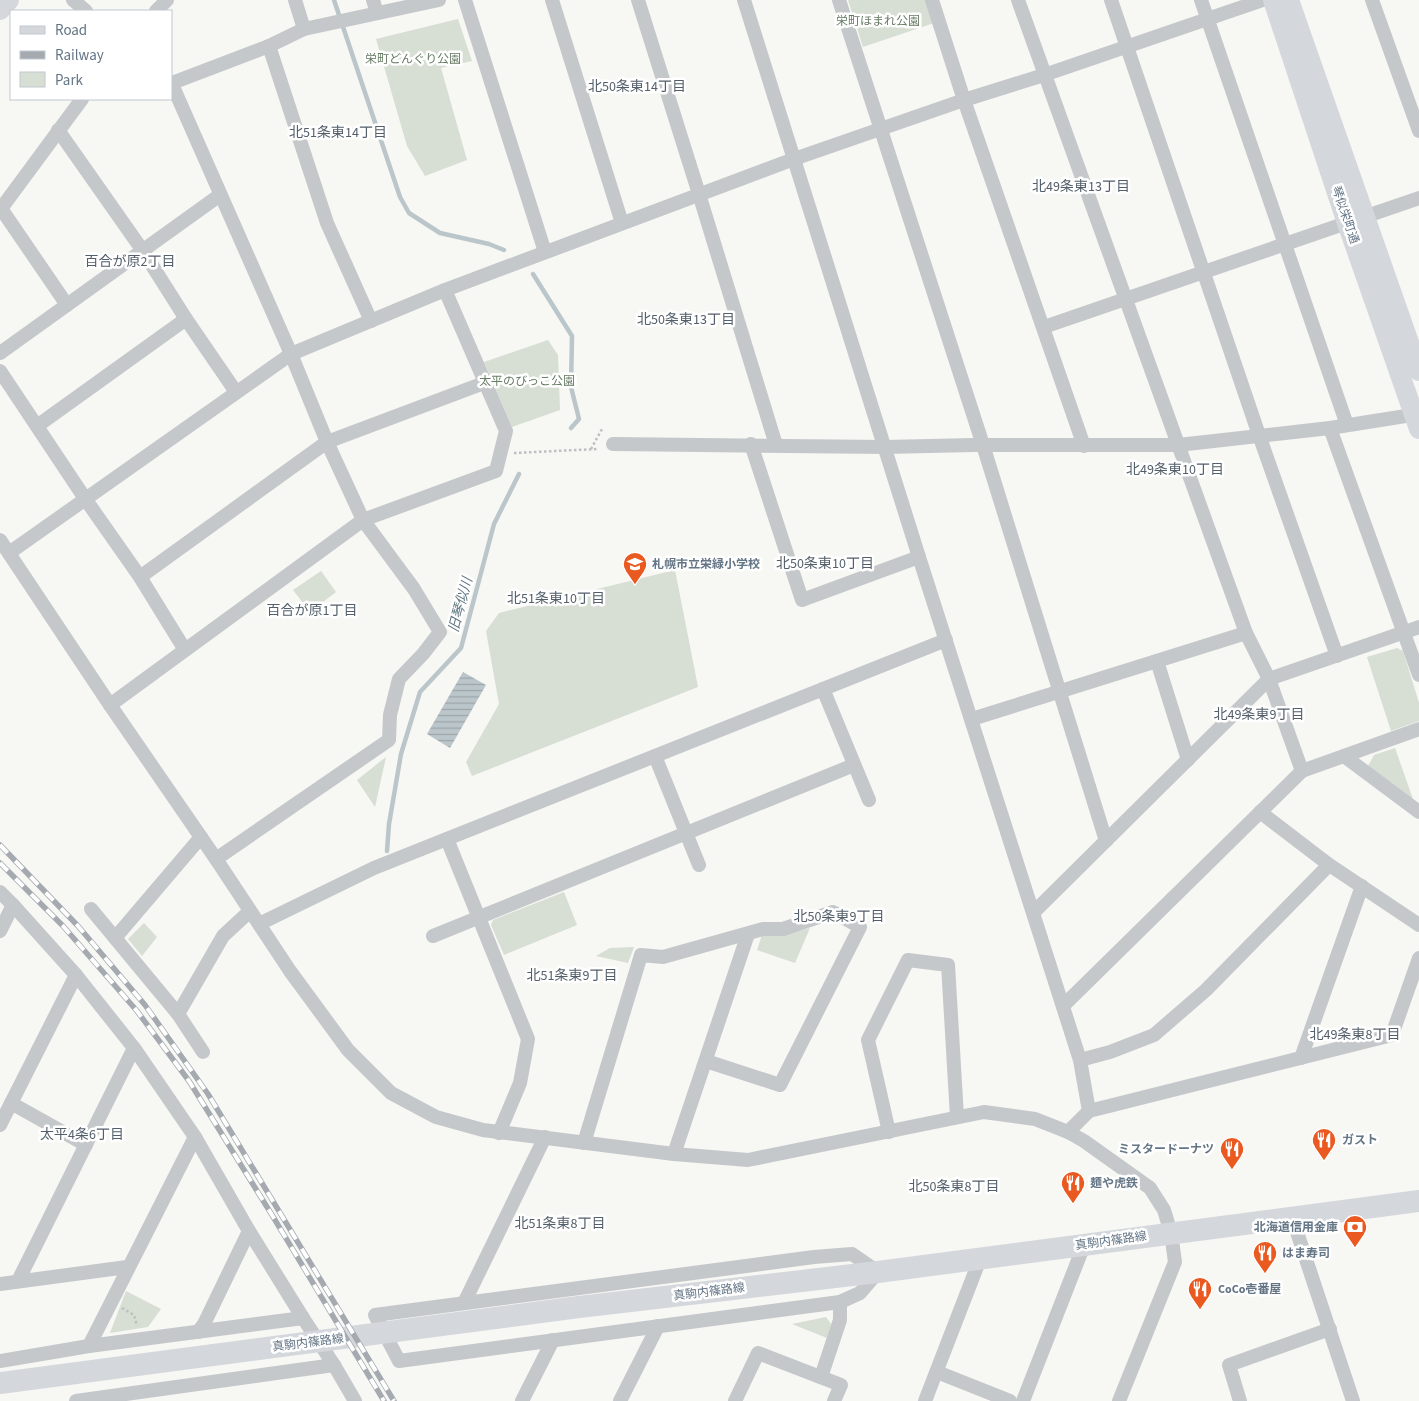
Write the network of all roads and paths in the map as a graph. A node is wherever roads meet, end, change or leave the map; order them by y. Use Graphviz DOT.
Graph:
graph roads {
  1 [pos="9,0"];
  2 [pos="73,0"];
  3 [pos="168,0"];
  4 [pos="295,0"];
  5 [pos="439,0"];
  6 [pos="465,0"];
  7 [pos="552,0"];
  8 [pos="638,0"];
  9 [pos="744,0"];
  10 [pos="839,0"];
  11 [pos="932,0"];
  12 [pos="1018,0"];
  13 [pos="1111,0"];
  14 [pos="1201,0"];
  15 [pos="1263,0"];
  16 [pos="1273,0"];
  17 [pos="1288,0"];
  18 [pos="1372,0"];
  19 [pos="375,6"];
  20 [pos="0,10"];
  21 [pos="85,10"];
  22 [pos="157,10"];
  23 [pos="1208,20"];
  24 [pos="304,29"];
  25 [pos="269,46"];
  26 [pos="1127,47"];
  27 [pos="1044,75"];
  28 [pos="172,83"];
  29 [pos="81,100"];
  30 [pos="964,100"];
  31 [pos="881,129"];
  32 [pos="58,130"];
  33 [pos="1419,131"];
  34 [pos="794,159"];
  35 [pos="699,194"];
  36 [pos="220,195"];
  37 [pos="1419,198"];
  38 [pos="0,208"];
  39 [pos="1356,220"];
  40 [pos="622,222"];
  41 [pos="1284,244"];
  42 [pos="143,251"];
  43 [pos="545,252"];
  44 [pos="1204,272"];
  45 [pos="445,290"];
  46 [pos="1125,299"];
  47 [pos="67,306"];
  48 [pos="186,319"];
  49 [pos="371,321"];
  50 [pos="1044,327"];
  51 [pos="0,353"];
  52 [pos="291,354"];
  53 [pos="0,371"];
  54 [pos="1419,371"];
  55 [pos="484,383"];
  56 [pos="236,392"];
  57 [pos="1417,419"];
  58 [pos="1347,425"];
  59 [pos="37,426"];
  60 [pos="1330,428"];
  61 [pos="602,429"];
  62 [pos="1259,435"];
  63 [pos="327,442"];
  64 [pos="613,444"];
  65 [pos="752,444"];
  66 [pos="776,445"];
  67 [pos="983,445"];
  68 [pos="1178,445"];
  69 [pos="1084,446"];
  70 [pos="884,447"];
  71 [pos="591,449"];
  72 [pos="597,449"];
  73 [pos="501,454"];
  74 [pos="86,500"];
  75 [pos="363,520"];
  76 [pos="0,540"];
  77 [pos="9,553"];
  78 [pos="919,557"];
  79 [pos="140,577"];
  80 [pos="1419,627"];
  81 [pos="1246,633"];
  82 [pos="1404,633"];
  83 [pos="946,640"];
  84 [pos="185,650"];
  85 [pos="1336,656"];
  86 [pos="1157,661"];
  87 [pos="1419,675"];
  88 [pos="1269,679"];
  89 [pos="823,689"];
  90 [pos="1060,692"];
  91 [pos="110,705"];
  92 [pos="972,719"];
  93 [pos="1419,730"];
  94 [pos="655,756"];
  95 [pos="1344,756"];
  96 [pos="1188,760"];
  97 [pos="854,765"];
  98 [pos="1302,771"];
  99 [pos="868,800"];
  100 [pos="1260,812"];
  101 [pos="1419,812"];
  102 [pos="686,832"];
  103 [pos="201,838"];
  104 [pos="447,839"];
  105 [pos="1106,841"];
  106 [pos="216,859"];
  107 [pos="1328,864"];
  108 [pos="699,865"];
  109 [pos="1362,886"];
  110 [pos="0,892"];
  111 [pos="14,905"];
  112 [pos="91,909"];
  113 [pos="250,911"];
  114 [pos="1034,912"];
  115 [pos="479,917"];
  116 [pos="259,924"];
  117 [pos="1419,925"];
  118 [pos="0,931"];
  119 [pos="748,934"];
  120 [pos="434,936"];
  121 [pos="115,938"];
  122 [pos="1419,958"];
  123 [pos="76,975"];
  124 [pos="1063,1006"];
  125 [pos="178,1014"];
  126 [pos="134,1048"];
  127 [pos="203,1052"];
  128 [pos="1301,1058"];
  129 [pos="1080,1060"];
  130 [pos="706,1061"];
  131 [pos="11,1103"];
  132 [pos="1089,1111"];
  133 [pos="957,1117"];
  134 [pos="0,1125"];
  135 [pos="889,1132"];
  136 [pos="1068,1132"];
  137 [pos="499,1133"];
  138 [pos="195,1137"];
  139 [pos="544,1137"];
  140 [pos="584,1142"];
  141 [pos="86,1145"];
  142 [pos="674,1154"];
  143 [pos="1419,1201"];
  144 [pos="1292,1217"];
  145 [pos="249,1231"];
  146 [pos="1171,1233"];
  147 [pos="1084,1245"];
  148 [pos="980,1258"];
  149 [pos="127,1267"];
  150 [pos="878,1272"];
  151 [pos="18,1281"];
  152 [pos="0,1284"];
  153 [pos="840,1302"];
  154 [pos="464,1303"];
  155 [pos="119,1306"];
  156 [pos="303,1318"];
  157 [pos="658,1326"];
  158 [pos="1330,1329"];
  159 [pos="139,1332"];
  160 [pos="198,1332"];
  161 [pos="553,1340"];
  162 [pos="89,1346"];
  163 [pos="0,1361"];
  164 [pos="334,1365"];
  165 [pos="937,1372"];
  166 [pos="821,1377"];
  167 [pos="0,1383"];
  168 [pos="354,1400"];
  169 [pos="76,1401"];
  170 [pos="522,1401"];
  171 [pos="620,1401"];
  172 [pos="735,1401"];
  173 [pos="834,1401"];
  174 [pos="925,1401"];
  175 [pos="1010,1401"];
  176 [pos="1023,1401"];
  177 [pos="1119,1401"];
  178 [pos="1240,1401"];
  179 [pos="1353,1401"];
  1 -- 20 [label="street"];
  2 -- 21 [label="street"];
  3 -- 22 [label="street"];
  4 -- 24 [label="street"];
  5 -- 19 [label="street"];
  6 -- 43 [label="street"];
  7 -- 40 [label="street"];
  8 -- 35 [label="street"];
  9 -- 34 [label="street"];
  10 -- 31 [label="street"];
  11 -- 30 [label="street"];
  12 -- 27 [label="street"];
  13 -- 26 [label="street"];
  14 -- 23 [label="street"];
  15 -- 23 [label="street"];
  16 -- 39 [label="street, 琴似栄町通"];
  17 -- 39 [label="street, 琴似栄町通"];
  18 -- 33 [label="street"];
  19 -- 24 [label="street"];
  23 -- 26 [label="street"];
  23 -- 41 [label="street"];
  24 -- 25 [label="street"];
  25 -- 28 [label="street"];
  25 -- 49 [label="street"];
  26 -- 27 [label="street"];
  26 -- 44 [label="street"];
  27 -- 30 [label="street"];
  27 -- 46 [label="street"];
  28 -- 36 [label="street"];
  29 -- 32 [label="street"];
  30 -- 31 [label="street"];
  30 -- 50 [label="street"];
  31 -- 34 [label="street"];
  31 -- 67 [label="street"];
  32 -- 38 [label="street"];
  32 -- 42 [label="street"];
  34 -- 35 [label="street"];
  34 -- 70 [label="street"];
  35 -- 40 [label="street"];
  35 -- 66 [label="street"];
  36 -- 42 [label="street"];
  36 -- 52 [label="street"];
  37 -- 39 [label="street"];
  38 -- 47 [label="street"];
  39 -- 41 [label="street"];
  39 -- 54 [label="street, 琴似栄町通"];
  39 -- 57 [label="street, 琴似栄町通"];
  40 -- 43 [label="street"];
  41 -- 44 [label="street"];
  41 -- 58 [label="street"];
  42 -- 47 [label="street"];
  42 -- 48 [label="street"];
  43 -- 45 [label="street"];
  44 -- 46 [label="street"];
  44 -- 62 [label="street"];
  45 -- 49 [label="street"];
  45 -- 55 [label="street"];
  46 -- 50 [label="street"];
  46 -- 68 [label="street"];
  47 -- 51 [label="street"];
  48 -- 56 [label="street"];
  48 -- 59 [label="street"];
  49 -- 52 [label="street"];
  50 -- 69 [label="street"];
  52 -- 56 [label="street"];
  52 -- 63 [label="street"];
  53 -- 59 [label="street"];
  55 -- 63 [label="street"];
  55 -- 73 [label="street"];
  56 -- 74 [label="street"];
  57 -- 58 [label="street"];
  58 -- 60 [label="street"];
  59 -- 74 [label="street"];
  60 -- 62 [label="street"];
  60 -- 82 [label="street"];
  61 -- 71 [label="path"];
  62 -- 68 [label="street"];
  62 -- 85 [label="street"];
  63 -- 75 [label="street"];
  63 -- 79 [label="street"];
  64 -- 65 [label="street"];
  65 -- 66 [label="street"];
  65 -- 78 [label="street"];
  66 -- 70 [label="street"];
  67 -- 69 [label="street"];
  67 -- 70 [label="street"];
  67 -- 90 [label="street"];
  68 -- 69 [label="street"];
  68 -- 81 [label="street"];
  70 -- 78 [label="street"];
  71 -- 72 [label="path"];
  71 -- 73 [label="path"];
  73 -- 75 [label="street"];
  74 -- 77 [label="street"];
  74 -- 79 [label="street"];
  75 -- 84 [label="street"];
  75 -- 106 [label="street"];
  76 -- 77 [label="street"];
  77 -- 91 [label="street"];
  78 -- 83 [label="street"];
  79 -- 84 [label="street"];
  80 -- 82 [label="street"];
  81 -- 86 [label="street"];
  81 -- 88 [label="street"];
  82 -- 85 [label="street"];
  82 -- 87 [label="street"];
  83 -- 89 [label="street"];
  83 -- 92 [label="street"];
  84 -- 91 [label="street"];
  85 -- 88 [label="street"];
  86 -- 90 [label="street"];
  86 -- 96 [label="street"];
  88 -- 96 [label="street"];
  88 -- 98 [label="street"];
  89 -- 94 [label="street"];
  89 -- 97 [label="street"];
  90 -- 92 [label="street"];
  90 -- 105 [label="street"];
  91 -- 103 [label="street"];
  92 -- 114 [label="street"];
  93 -- 95 [label="street"];
  94 -- 102 [label="street"];
  94 -- 104 [label="street"];
  95 -- 98 [label="street"];
  95 -- 101 [label="street"];
  96 -- 105 [label="street"];
  97 -- 99 [label="street"];
  97 -- 102 [label="street"];
  98 -- 100 [label="street"];
  100 -- 107 [label="street"];
  100 -- 124 [label="street"];
  102 -- 108 [label="street"];
  102 -- 115 [label="street"];
  103 -- 106 [label="street"];
  103 -- 121 [label="street"];
  104 -- 115 [label="street"];
  104 -- 116 [label="street"];
  105 -- 114 [label="street"];
  106 -- 113 [label="street"];
  107 -- 109 [label="street"];
  107 -- 129 [label="street"];
  109 -- 117 [label="street"];
  109 -- 128 [label="street"];
  110 -- 111 [label="street"];
  111 -- 118 [label="street"];
  111 -- 123 [label="street"];
  112 -- 121 [label="street"];
  113 -- 116 [label="street"];
  113 -- 125 [label="street"];
  114 -- 124 [label="street"];
  115 -- 120 [label="street"];
  115 -- 137 [label="street"];
  116 -- 137 [label="street"];
  119 -- 130 [label="street"];
  119 -- 130 [label="street"];
  119 -- 140 [label="street"];
  121 -- 125 [label="street"];
  122 -- 128 [label="street"];
  123 -- 126 [label="street"];
  123 -- 131 [label="street"];
  124 -- 129 [label="street"];
  125 -- 127 [label="street"];
  126 -- 138 [label="street"];
  126 -- 141 [label="street"];
  128 -- 132 [label="street"];
  129 -- 132 [label="street"];
  130 -- 142 [label="street"];
  131 -- 134 [label="street"];
  131 -- 141 [label="street"];
  132 -- 136 [label="street"];
  133 -- 135 [label="street"];
  133 -- 135 [label="street"];
  133 -- 136 [label="street"];
  135 -- 142 [label="street"];
  136 -- 146 [label="street"];
  137 -- 139 [label="street"];
  138 -- 145 [label="street"];
  138 -- 149 [label="street"];
  139 -- 140 [label="street"];
  139 -- 154 [label="street"];
  140 -- 142 [label="street"];
  141 -- 151 [label="street"];
  143 -- 144 [label="main road, 真駒内篠路線"];
  144 -- 146 [label="main road, 真駒内篠路線"];
  144 -- 158 [label="street"];
  145 -- 156 [label="street"];
  145 -- 160 [label="street"];
  146 -- 147 [label="main road, 真駒内篠路線"];
  146 -- 177 [label="street"];
  147 -- 148 [label="main road, 真駒内篠路線"];
  147 -- 176 [label="street"];
  148 -- 150 [label="main road, 真駒内篠路線"];
  148 -- 165 [label="street"];
  149 -- 151 [label="street"];
  149 -- 162 [label="street"];
  150 -- 153 [label="street"];
  150 -- 154 [label="street"];
  150 -- 167 [label="main road, 真駒内篠路線"];
  151 -- 152 [label="street"];
  153 -- 157 [label="street"];
  153 -- 166 [label="street"];
  154 -- 161 [label="street"];
  155 -- 159 [label="path"];
  156 -- 160 [label="street"];
  156 -- 164 [label="street"];
  157 -- 161 [label="street"];
  157 -- 171 [label="street"];
  158 -- 178 [label="street"];
  158 -- 179 [label="street"];
  160 -- 162 [label="street"];
  161 -- 170 [label="street"];
  162 -- 163 [label="street"];
  164 -- 168 [label="street"];
  164 -- 169 [label="street"];
  165 -- 174 [label="street"];
  165 -- 175 [label="street"];
  166 -- 172 [label="street"];
  166 -- 173 [label="street"];
}
